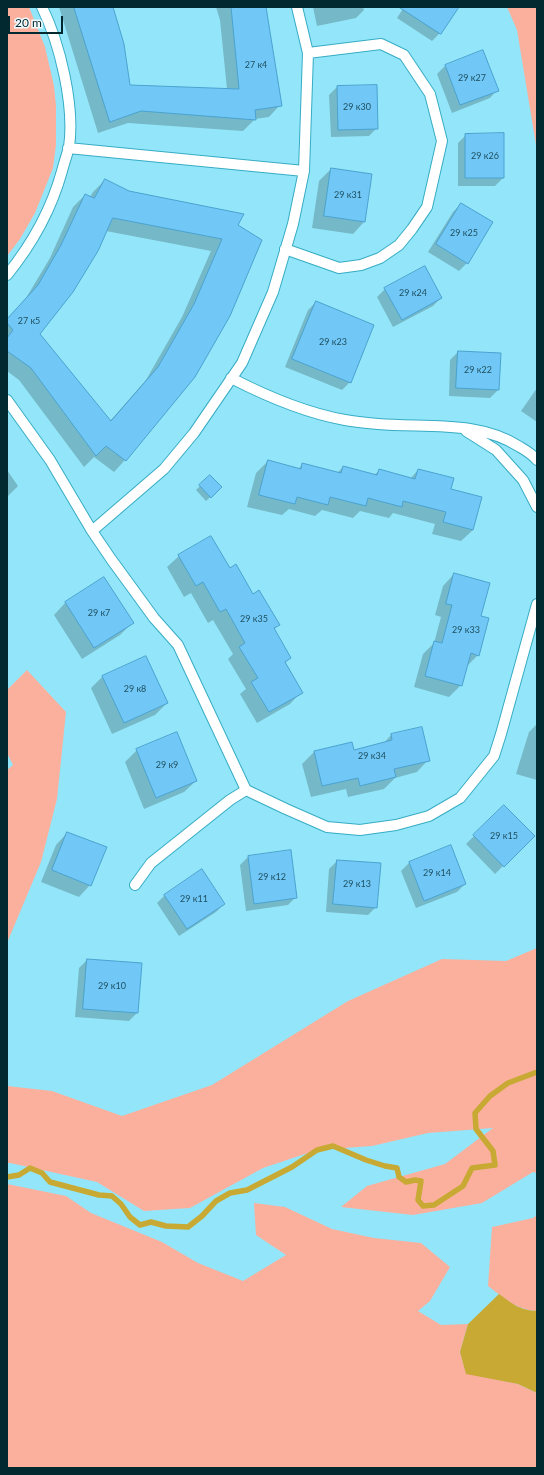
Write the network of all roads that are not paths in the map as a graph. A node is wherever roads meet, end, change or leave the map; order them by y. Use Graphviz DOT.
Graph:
graph roads {
  1 [pos="42,7"];
  2 [pos="297,7"];
  3 [pos="308,53"];
  4 [pos="68,148"];
  5 [pos="304,171"];
  6 [pos="285,249"];
  7 [pos="7,275"];
  8 [pos="231,378"];
  9 [pos="7,400"];
  10 [pos="462,428"];
  11 [pos="537,460"];
  12 [pos="537,506"];
  13 [pos="92,531"];
  14 [pos="537,604"];
  15 [pos="246,790"];
  16 [pos="135,885"];
  1 -- 4 [label="lane"];
  2 -- 3 [label="lane"];
  3 -- 5 [label="lane"];
  3 -- 6 [label="lane"];
  4 -- 5 [label="lane"];
  4 -- 7 [label="lane"];
  5 -- 6 [label="lane"];
  6 -- 8 [label="lane"];
  8 -- 10 [label="lane"];
  8 -- 13 [label="lane"];
  9 -- 13 [label="lane"];
  10 -- 11 [label="lane"];
  10 -- 12 [label="lane"];
  13 -- 15 [label="lane"];
  14 -- 15 [label="lane"];
  15 -- 16 [label="lane"];
}
